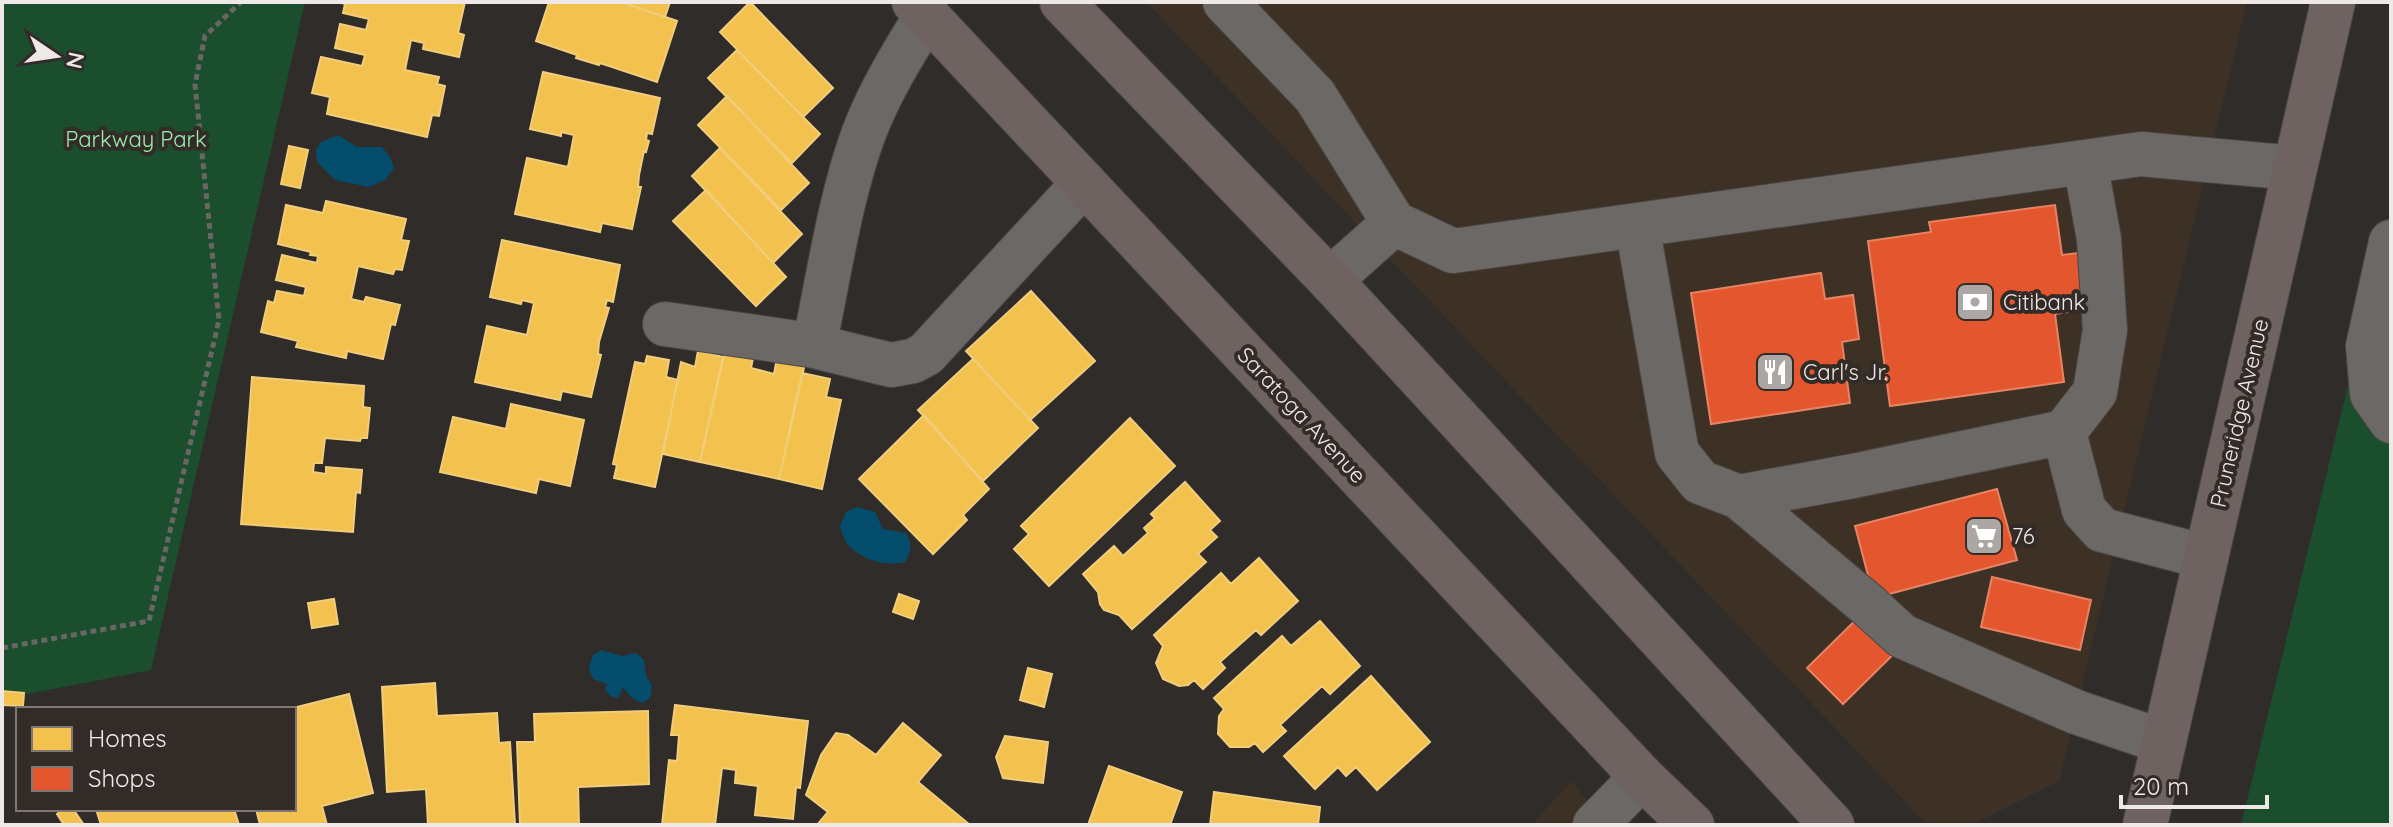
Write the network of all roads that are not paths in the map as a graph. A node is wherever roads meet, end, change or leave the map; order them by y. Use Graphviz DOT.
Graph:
graph roads {
  1 [pos="1062,2"];
  2 [pos="1225,2"];
  3 [pos="2333,2"];
  4 [pos="920,9"];
  5 [pos="2085,162"];
  6 [pos="2294,168"];
  7 [pos="1084,183"];
  8 [pos="1394,223"];
  9 [pos="1637,225"];
  10 [pos="2391,242"];
  11 [pos="1330,280"];
  12 [pos="665,324"];
  13 [pos="814,346"];
  14 [pos="2391,421"];
  15 [pos="2064,432"];
  16 [pos="1739,497"];
  17 [pos="2206,557"];
  18 [pos="2164,742"];
  19 [pos="1642,777"];
  20 [pos="1595,825"];
  21 [pos="1692,825"];
  22 [pos="1832,825"];
  23 [pos="2145,825"];
  1 -- 11 [label="main road"];
  2 -- 8 [label="street"];
  3 -- 6 [label="main road, Pruneridge Avenue"];
  4 -- 7 [label="main road, Saratoga Avenue"];
  4 -- 13 [label="street"];
  5 -- 6 [label="street"];
  5 -- 9 [label="street"];
  5 -- 15 [label="street"];
  6 -- 17 [label="main road, Pruneridge Avenue"];
  7 -- 13 [label="street"];
  7 -- 19 [label="main road, Saratoga Avenue"];
  8 -- 9 [label="street"];
  8 -- 11 [label="street"];
  9 -- 16 [label="street"];
  10 -- 14 [label="street"];
  11 -- 22 [label="main road"];
  12 -- 13 [label="street"];
  15 -- 16 [label="street"];
  15 -- 17 [label="street"];
  16 -- 18 [label="street"];
  17 -- 18 [label="main road, Pruneridge Avenue"];
  18 -- 23 [label="main road, Pruneridge Avenue"];
  19 -- 20 [label="street"];
  19 -- 21 [label="main road, Saratoga Avenue"];
}
